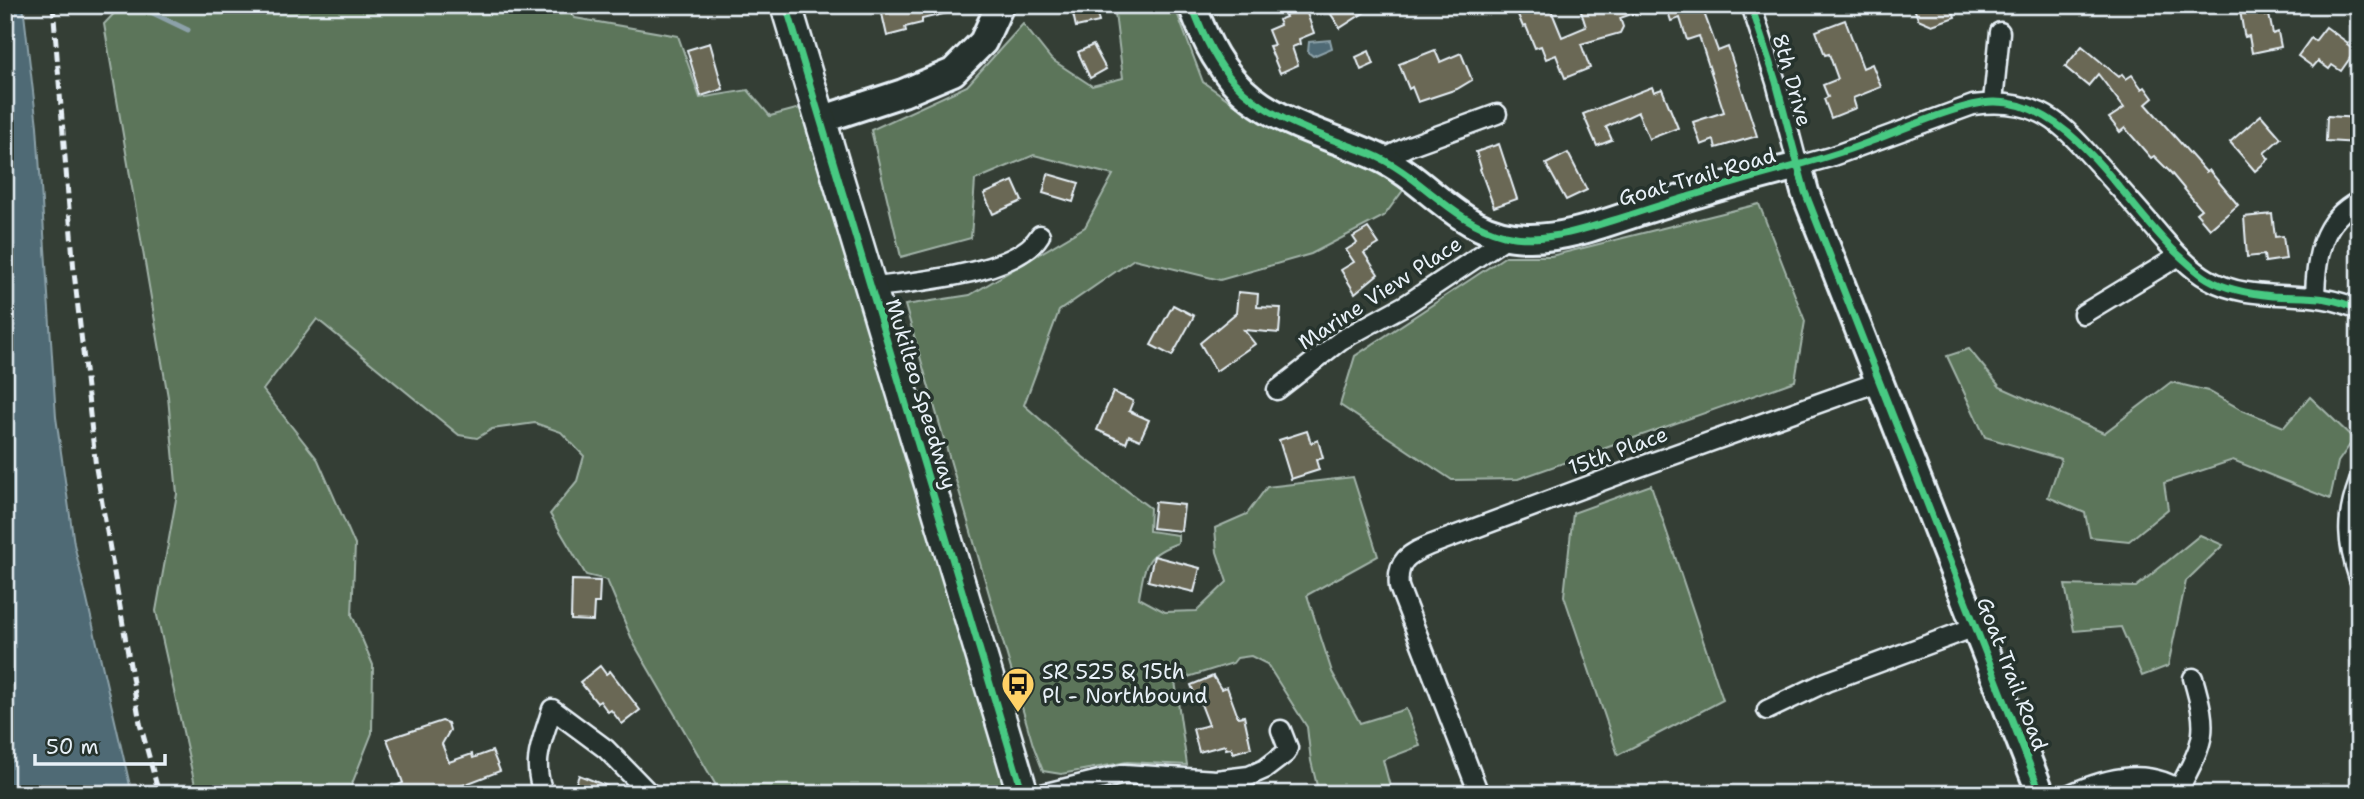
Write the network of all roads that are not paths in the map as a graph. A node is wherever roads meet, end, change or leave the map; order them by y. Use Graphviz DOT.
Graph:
graph roads {
  1 [pos="786,5"];
  2 [pos="1000,5"];
  3 [pos="1192,5"];
  4 [pos="1751,5"];
  5 [pos="2000,32"];
  6 [pos="1993,102"];
  7 [pos="1497,114"];
  8 [pos="820,120"];
  9 [pos="1383,159"];
  10 [pos="1798,166"];
  11 [pos="2359,201"];
  12 [pos="1040,235"];
  13 [pos="1509,236"];
  14 [pos="2179,256"];
  15 [pos="871,288"];
  16 [pos="2315,296"];
  17 [pos="2359,310"];
  18 [pos="2083,314"];
  19 [pos="1878,382"];
  20 [pos="1277,390"];
  21 [pos="2359,482"];
  22 [pos="2359,579"];
  23 [pos="1975,627"];
  24 [pos="2193,678"];
  25 [pos="1767,710"];
  26 [pos="1281,730"];
  27 [pos="2182,791"];
  28 [pos="544,794"];
  29 [pos="650,794"];
  30 [pos="1023,794"];
  31 [pos="1041,794"];
  32 [pos="1479,794"];
  33 [pos="2041,794"];
  34 [pos="2070,794"];
  1 -- 8 [label="main road, Mukilteo Speedway"];
  2 -- 8 [label="street"];
  3 -- 9 [label="street, Goat Trail Road"];
  4 -- 10 [label="street, 8th Drive"];
  5 -- 6 [label="street"];
  6 -- 10 [label="street"];
  6 -- 14 [label="street"];
  7 -- 9 [label="street"];
  8 -- 15 [label="main road, Mukilteo Speedway"];
  9 -- 13 [label="street, Goat Trail Road"];
  10 -- 13 [label="street, Goat Trail Road"];
  10 -- 19 [label="street, Goat Trail Road"];
  11 -- 16 [label="street"];
  12 -- 15 [label="street"];
  13 -- 20 [label="street, Marine View Place"];
  14 -- 16 [label="street"];
  14 -- 18 [label="street"];
  15 -- 30 [label="main road, Mukilteo Speedway"];
  16 -- 17 [label="street"];
  19 -- 23 [label="street, Goat Trail Road"];
  19 -- 32 [label="street, 15th Place"];
  21 -- 22 [label="street"];
  23 -- 25 [label="street"];
  23 -- 33 [label="street, Goat Trail Road"];
  24 -- 27 [label="street"];
  26 -- 31 [label="street"];
  27 -- 34 [label="street"];
  28 -- 29 [label="street"];
}
